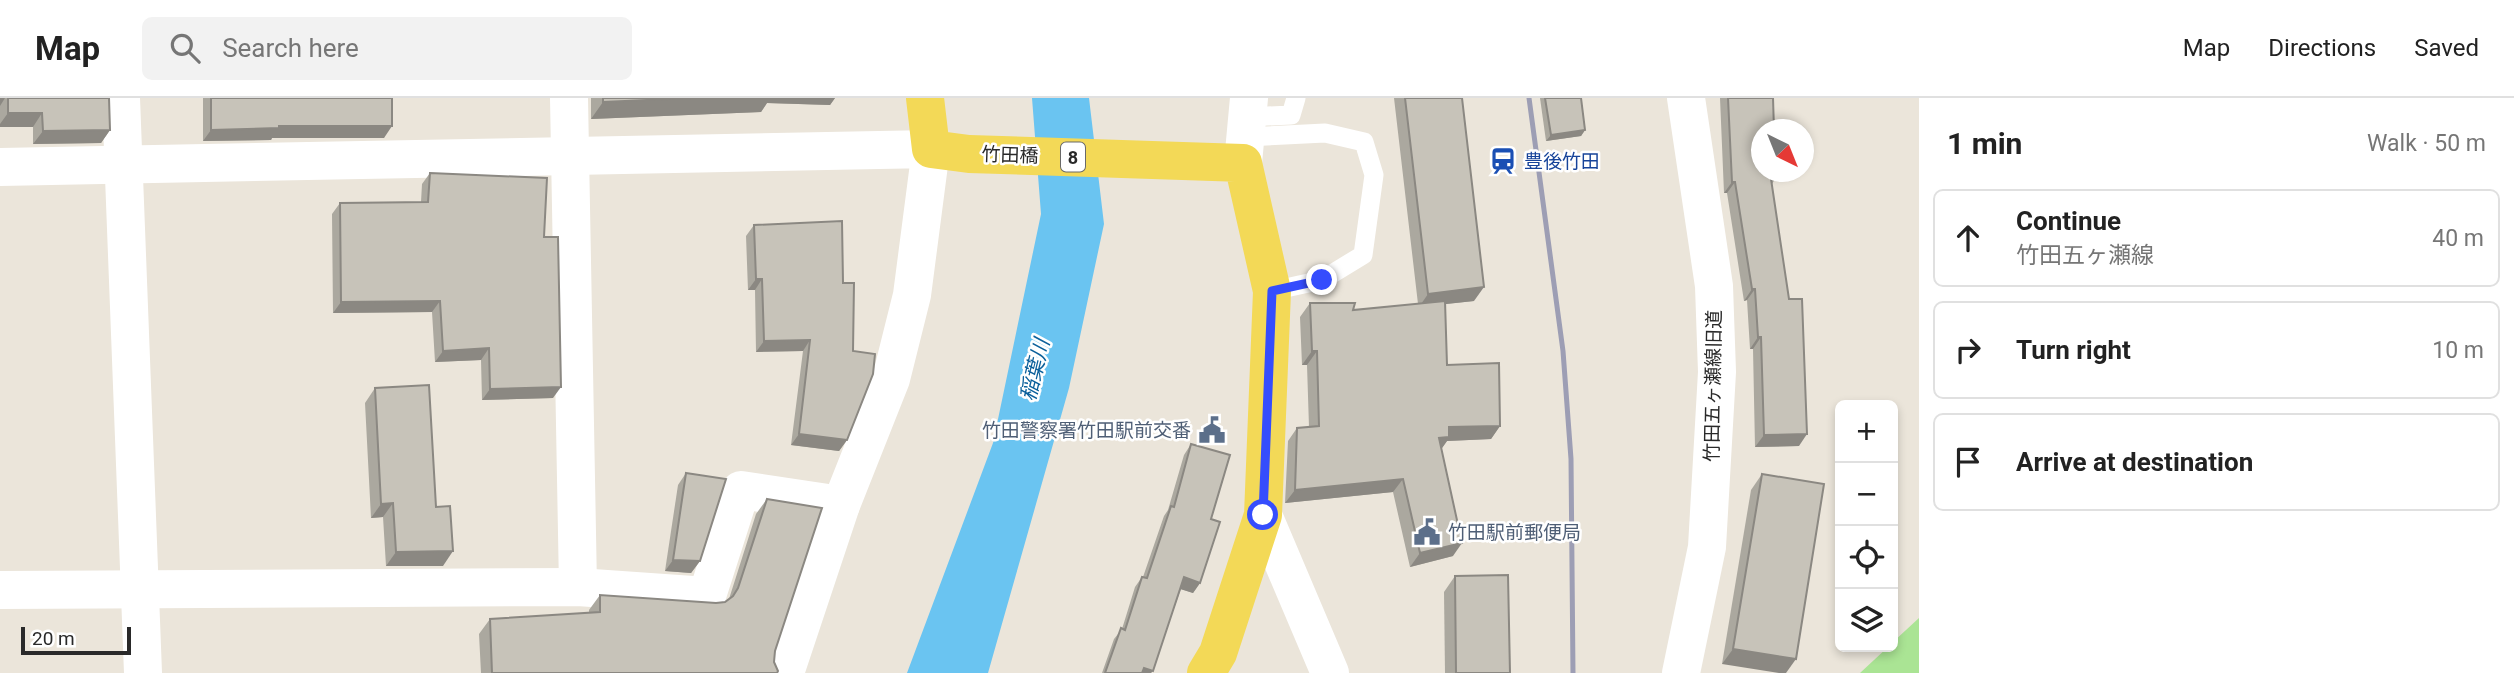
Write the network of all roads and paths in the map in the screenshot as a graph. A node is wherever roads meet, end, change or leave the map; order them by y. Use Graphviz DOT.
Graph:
graph roads {
  1 [pos="121,98"];
  2 [pos="569,98"];
  3 [pos="925,98"];
  4 [pos="1296,98"];
  5 [pos="1686,98"];
  6 [pos="1246,129"];
  7 [pos="931,149"];
  8 [pos="570,156"];
  9 [pos="123,165"];
  10 [pos="0,167"];
  11 [pos="1272,291"];
  12 [pos="841,505"];
  13 [pos="1263,515"];
  14 [pos="579,586"];
  15 [pos="0,590"];
  16 [pos="139,591"];
  17 [pos="143,673"];
  18 [pos="785,673"];
  19 [pos="1206,673"];
  20 [pos="1330,673"];
  21 [pos="1681,673"];
  1 -- 9 [label="street"];
  2 -- 8 [label="street"];
  3 -- 7 [label="main road"];
  4 -- 6 [label="lane"];
  5 -- 21 [label="street, 竹田五ヶ瀬線旧道"];
  6 -- 7 [label="main road, 竹田橋 / 8"];
  6 -- 11 [label="main road"];
  6 -- 11 [label="lane"];
  7 -- 8 [label="street"];
  7 -- 12 [label="street"];
  8 -- 9 [label="street"];
  8 -- 14 [label="street"];
  9 -- 10 [label="street"];
  9 -- 16 [label="street"];
  11 -- 13 [label="main road"];
  12 -- 14 [label="street"];
  12 -- 18 [label="street"];
  13 -- 19 [label="main road"];
  13 -- 20 [label="street"];
  14 -- 16 [label="street"];
  15 -- 16 [label="street"];
  16 -- 17 [label="street"];
}
